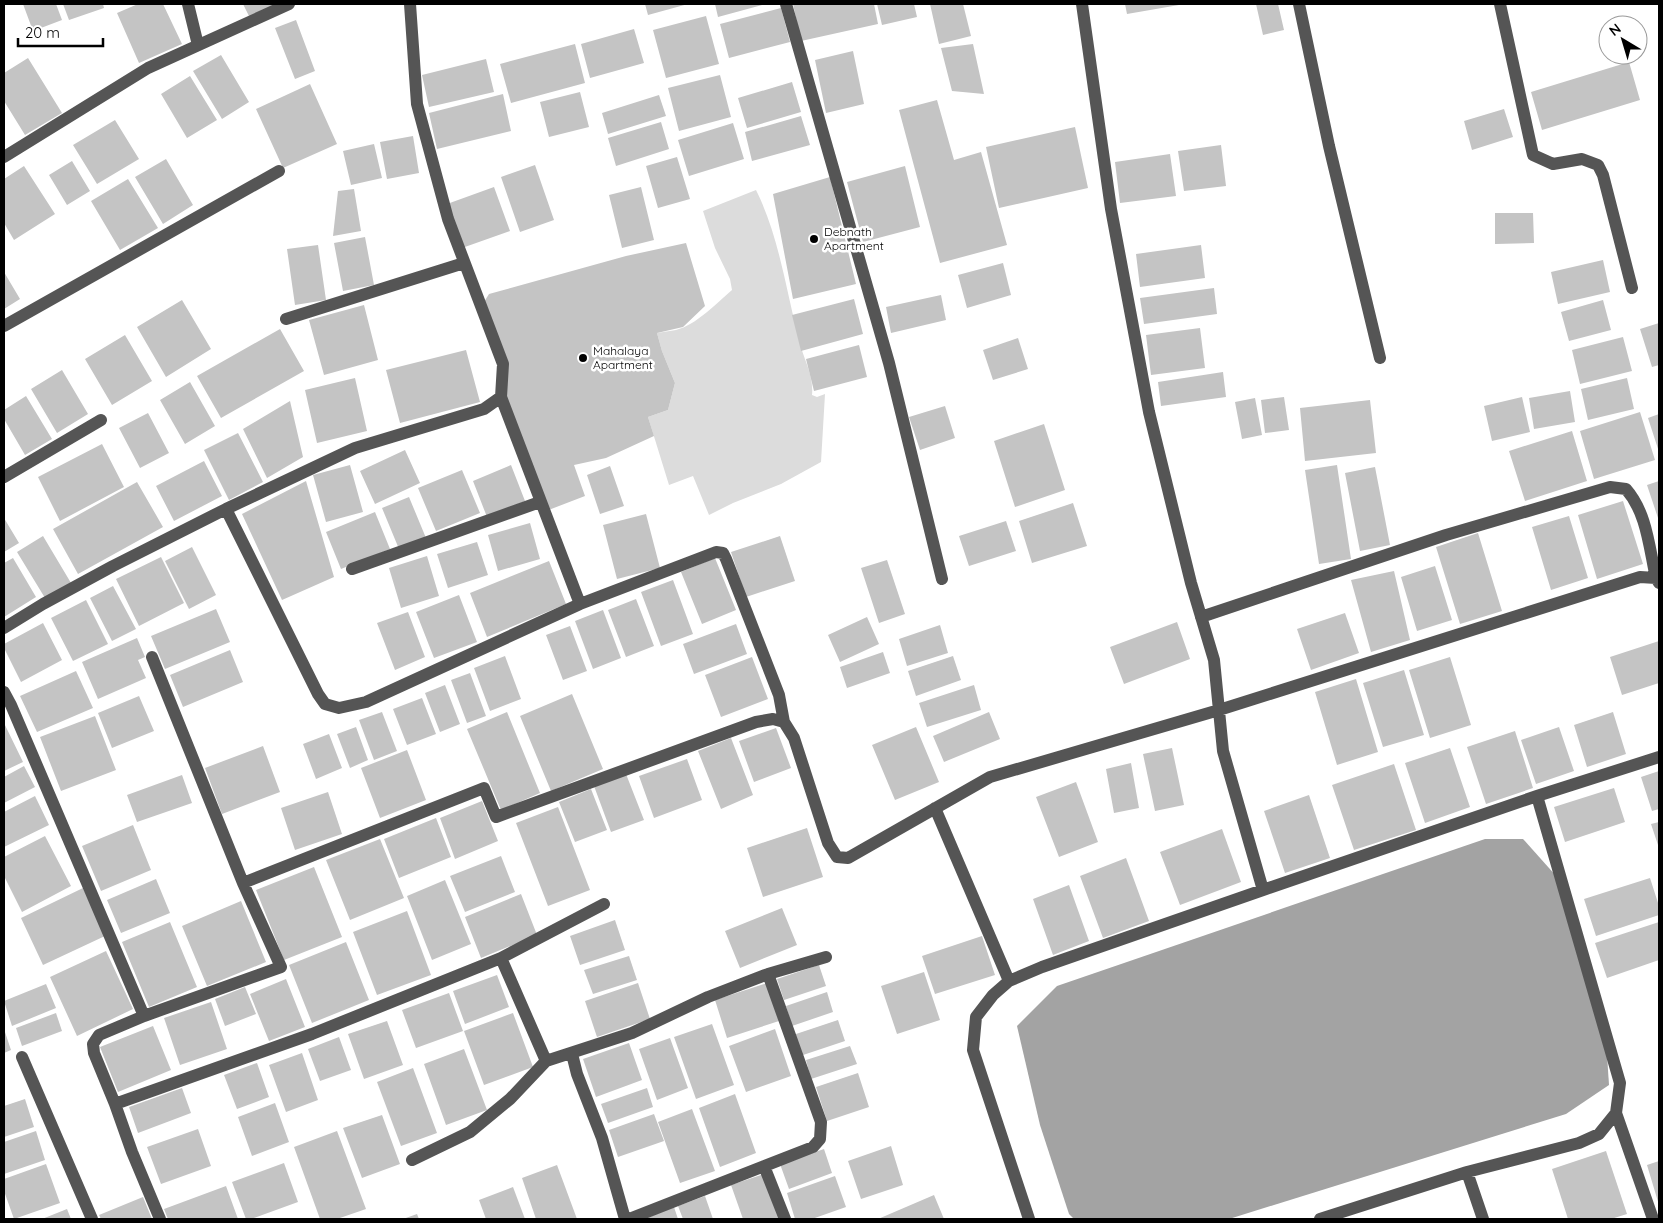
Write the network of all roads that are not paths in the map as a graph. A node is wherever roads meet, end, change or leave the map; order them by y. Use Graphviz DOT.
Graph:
graph roads {
  1 [pos="188,4"];
  2 [pos="289,4"];
  3 [pos="410,4"];
  4 [pos="786,4"];
  5 [pos="1082,4"];
  6 [pos="1299,4"];
  7 [pos="1500,4"];
  8 [pos="198,45"];
  9 [pos="4,156"];
  10 [pos="279,171"];
  11 [pos="464,263"];
  12 [pos="1632,288"];
  13 [pos="286,319"];
  14 [pos="4,326"];
  15 [pos="1380,358"];
  16 [pos="500,397"];
  17 [pos="101,420"];
  18 [pos="4,477"];
  19 [pos="540,502"];
  20 [pos="226,510"];
  21 [pos="352,568"];
  22 [pos="942,579"];
  23 [pos="1657,580"];
  24 [pos="580,604"];
  25 [pos="1202,617"];
  26 [pos="4,628"];
  27 [pos="152,657"];
  28 [pos="4,692"];
  29 [pos="1219,710"];
  30 [pos="784,722"];
  31 [pos="1659,757"];
  32 [pos="1537,796"];
  33 [pos="936,808"];
  34 [pos="243,883"];
  35 [pos="1263,890"];
  36 [pos="604,904"];
  37 [pos="826,957"];
  38 [pos="501,958"];
  39 [pos="768,974"];
  40 [pos="1009,981"];
  41 [pos="144,1016"];
  42 [pos="572,1054"];
  43 [pos="22,1058"];
  44 [pos="546,1061"];
  45 [pos="115,1104"];
  46 [pos="1616,1113"];
  47 [pos="412,1160"];
  48 [pos="764,1166"];
  49 [pos="1467,1172"];
  50 [pos="1338,1216"];
  51 [pos="92,1219"];
  52 [pos="160,1219"];
  53 [pos="625,1219"];
  54 [pos="629,1219"];
  55 [pos="785,1219"];
  56 [pos="1029,1219"];
  57 [pos="1320,1219"];
  58 [pos="1483,1219"];
  59 [pos="1653,1219"];
  1 -- 8 [label="street"];
  2 -- 8 [label="street"];
  3 -- 11 [label="street"];
  4 -- 22 [label="street"];
  5 -- 25 [label="street"];
  6 -- 15 [label="street"];
  7 -- 12 [label="street"];
  8 -- 9 [label="street"];
  10 -- 14 [label="street"];
  11 -- 13 [label="street"];
  11 -- 16 [label="street"];
  16 -- 19 [label="street"];
  16 -- 20 [label="street"];
  17 -- 18 [label="street"];
  19 -- 21 [label="street"];
  19 -- 24 [label="street"];
  20 -- 24 [label="street"];
  20 -- 26 [label="street"];
  23 -- 25 [label="street"];
  23 -- 29 [label="street"];
  24 -- 30 [label="street"];
  25 -- 29 [label="street"];
  27 -- 34 [label="street"];
  28 -- 41 [label="street"];
  29 -- 33 [label="street"];
  29 -- 35 [label="street"];
  30 -- 33 [label="street"];
  30 -- 34 [label="street"];
  31 -- 32 [label="street"];
  32 -- 35 [label="street"];
  32 -- 46 [label="street"];
  33 -- 40 [label="street"];
  34 -- 41 [label="street"];
  35 -- 40 [label="street"];
  36 -- 38 [label="street"];
  37 -- 39 [label="street"];
  38 -- 44 [label="street"];
  38 -- 45 [label="street"];
  39 -- 42 [label="street"];
  39 -- 48 [label="street"];
  40 -- 56 [label="street"];
  41 -- 45 [label="street"];
  42 -- 44 [label="street"];
  42 -- 53 [label="street"];
  43 -- 51 [label="street"];
  44 -- 47 [label="street"];
  45 -- 52 [label="street"];
  46 -- 49 [label="street"];
  46 -- 59 [label="street"];
  48 -- 54 [label="street"];
  48 -- 55 [label="street"];
  49 -- 50 [label="street"];
  49 -- 58 [label="street"];
  50 -- 57 [label="street"];
}
